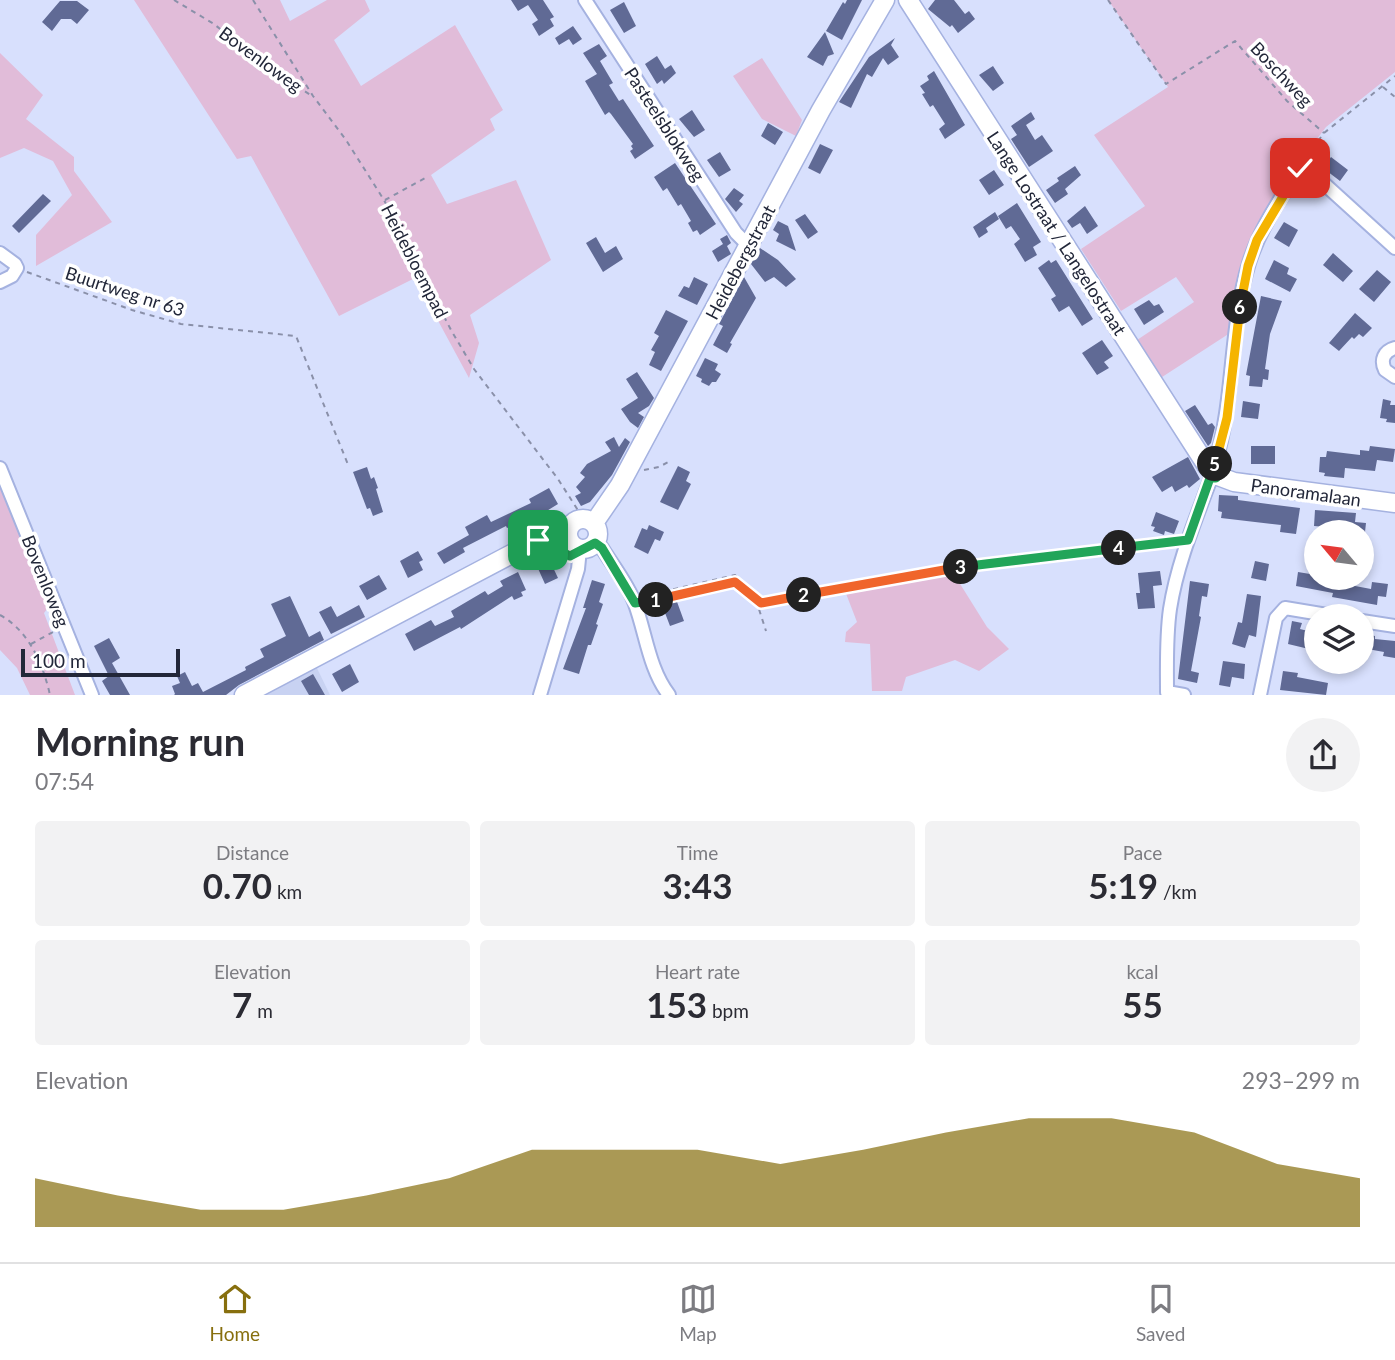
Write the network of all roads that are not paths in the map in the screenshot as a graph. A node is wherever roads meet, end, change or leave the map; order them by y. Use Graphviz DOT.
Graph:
graph roads {
  1 [pos="585,0"];
  2 [pos="885,0"];
  3 [pos="908,0"];
  4 [pos="748,245"];
  5 [pos="1395,248"];
  6 [pos="0,253"];
  7 [pos="0,282"];
  8 [pos="1395,348"];
  9 [pos="1395,377"];
  10 [pos="0,468"];
  11 [pos="1213,471"];
  12 [pos="1395,503"];
  13 [pos="589,521"];
  14 [pos="568,533"];
  15 [pos="538,540"];
  16 [pos="588,546"];
  17 [pos="1304,611"];
  18 [pos="1374,623"];
  19 [pos="1395,626"];
  20 [pos="92,695"];
  21 [pos="244,695"];
  22 [pos="540,695"];
  23 [pos="669,695"];
  24 [pos="1184,695"];
  25 [pos="1259,695"];
  1 -- 4 [label="street, Pasteelsblokweg"];
  2 -- 4 [label="street, Heidebergstraat"];
  3 -- 11 [label="street, Lange Lostraat / Langelostraat"];
  4 -- 13 [label="street, Heidebergstraat"];
  5 -- 11 [label="street"];
  6 -- 7 [label="street"];
  8 -- 9 [label="street"];
  10 -- 20 [label="street, Bovenloweg"];
  11 -- 12 [label="street, Panoramalaan"];
  11 -- 24 [label="street"];
  13 -- 14 [label="street, Heidebergstraat"];
  13 -- 16 [label="street"];
  14 -- 15 [label="street"];
  14 -- 16 [label="street"];
  15 -- 16 [label="lane"];
  15 -- 21 [label="street"];
  16 -- 22 [label="street"];
  16 -- 23 [label="street"];
  17 -- 25 [label="street"];
  18 -- 19 [label="street"];
}
